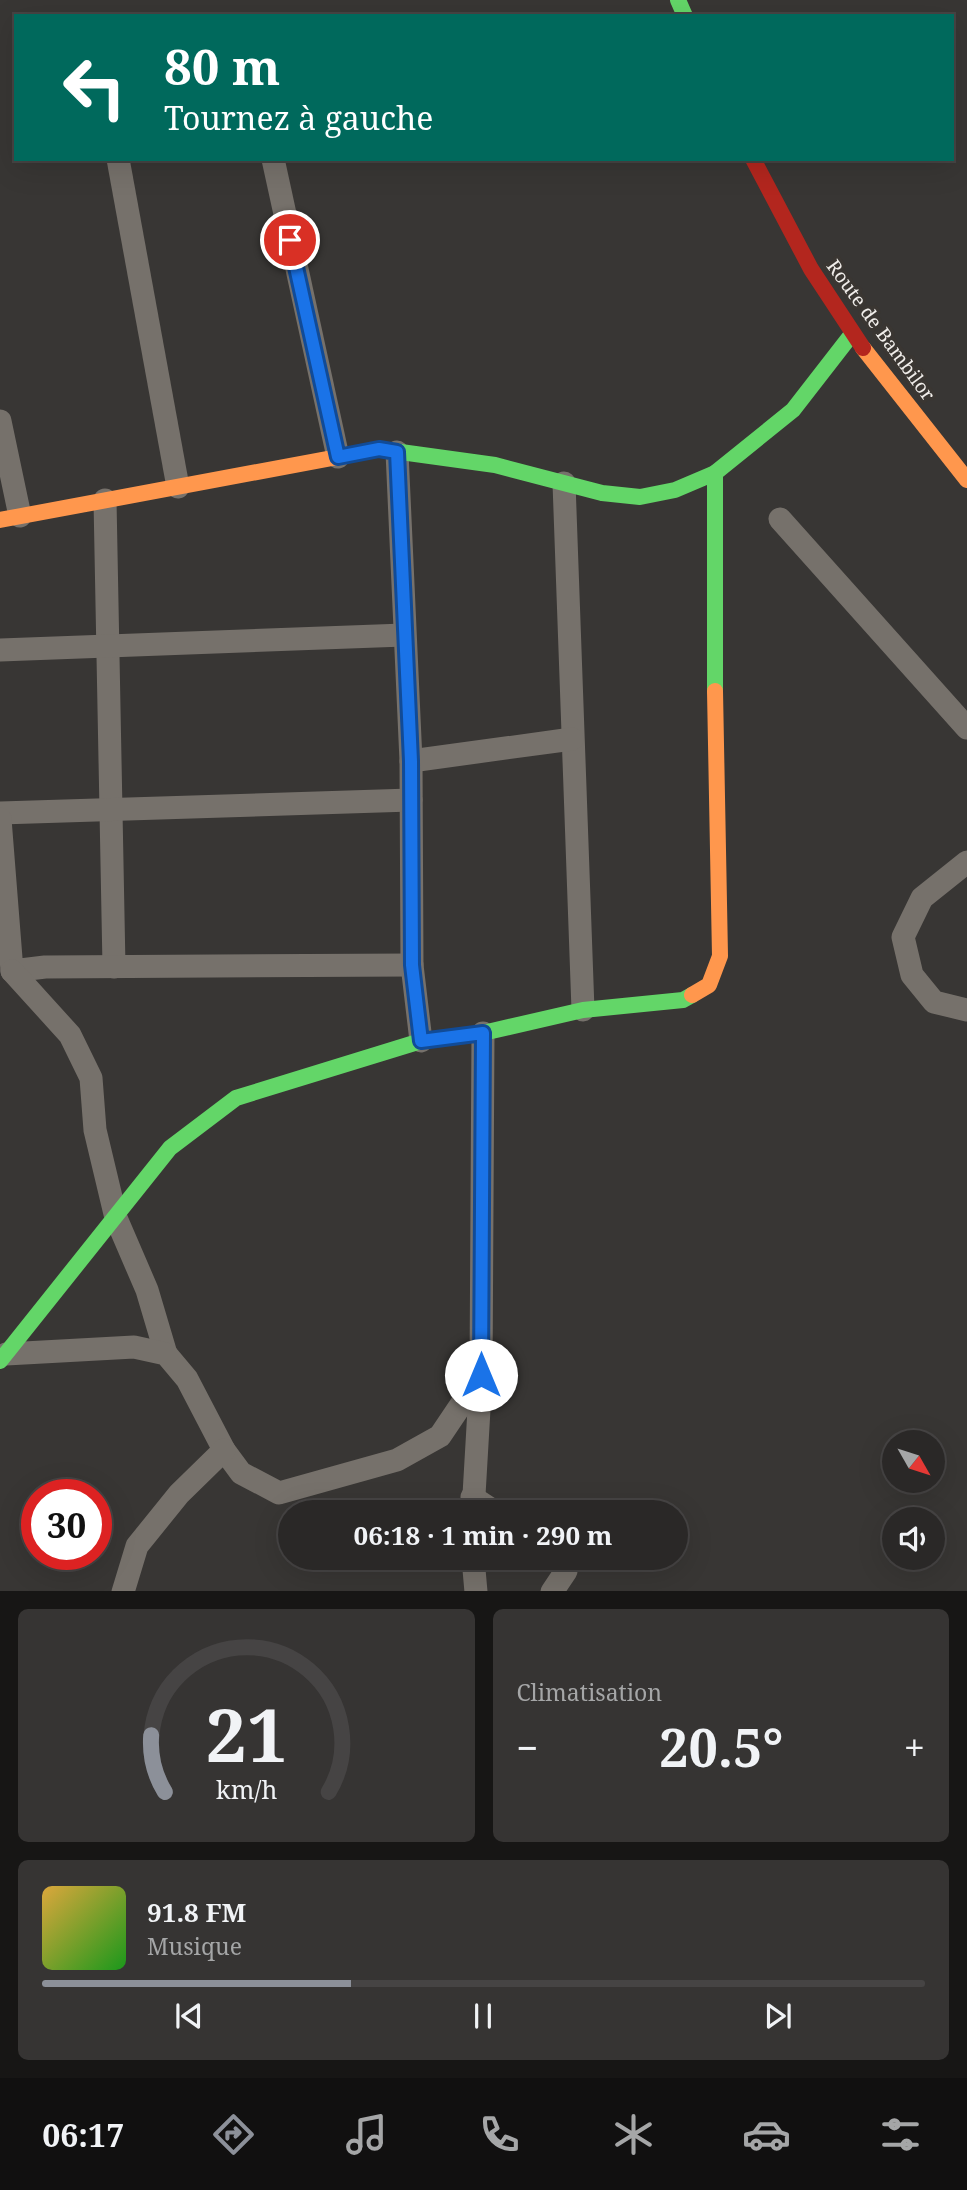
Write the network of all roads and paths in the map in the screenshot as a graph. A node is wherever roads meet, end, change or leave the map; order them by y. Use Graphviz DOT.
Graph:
graph roads {
  1 [pos="118,161"];
  2 [pos="273,161"];
  3 [pos="754,161"];
  4 [pos="852,334"];
  5 [pos="0,421"];
  6 [pos="397,452"];
  7 [pos="338,457"];
  8 [pos="715,473"];
  9 [pos="967,480"];
  10 [pos="564,483"];
  11 [pos="178,487"];
  12 [pos="105,500"];
  13 [pos="10,518"];
  14 [pos="780,519"];
  15 [pos="404,635"];
  16 [pos="108,646"];
  17 [pos="0,650"];
  18 [pos="967,728"];
  19 [pos="572,739"];
  20 [pos="411,761"];
  21 [pos="411,800"];
  22 [pos="112,810"];
  23 [pos="0,813"];
  24 [pos="0,819"];
  25 [pos="967,863"];
  26 [pos="412,965"];
  27 [pos="114,967"];
  28 [pos="12,971"];
  29 [pos="583,1010"];
  30 [pos="967,1010"];
  31 [pos="483,1033"];
  32 [pos="421,1041"];
  33 [pos="116,1218"];
  34 [pos="166,1354"];
  35 [pos="3,1357"];
  36 [pos="481,1375"];
  37 [pos="224,1450"];
  38 [pos="472,1500"];
  39 [pos="474,1570"];
  40 [pos="566,1570"];
  41 [pos="122,1591"];
  42 [pos="476,1591"];
  43 [pos="552,1591"];
  1 -- 11 [label="street"];
  2 -- 7 [label="street"];
  3 -- 4 [label="street, Route de Bambilor"];
  4 -- 8 [label="street"];
  4 -- 9 [label="street, Route de Bambilor"];
  5 -- 13 [label="street"];
  6 -- 7 [label="street"];
  6 -- 10 [label="street"];
  6 -- 15 [label="street"];
  7 -- 11 [label="street"];
  8 -- 10 [label="street"];
  8 -- 29 [label="street"];
  10 -- 19 [label="street"];
  11 -- 12 [label="street"];
  12 -- 13 [label="street"];
  12 -- 16 [label="street"];
  14 -- 18 [label="street"];
  15 -- 16 [label="street"];
  15 -- 20 [label="street"];
  16 -- 17 [label="street"];
  16 -- 22 [label="street"];
  19 -- 20 [label="street"];
  19 -- 29 [label="street"];
  20 -- 21 [label="street"];
  21 -- 22 [label="street"];
  21 -- 26 [label="street"];
  22 -- 23 [label="street"];
  22 -- 27 [label="street"];
  24 -- 28 [label="street"];
  25 -- 30 [label="street"];
  26 -- 27 [label="street"];
  26 -- 32 [label="street"];
  27 -- 28 [label="street"];
  28 -- 33 [label="street"];
  29 -- 31 [label="street"];
  31 -- 32 [label="street"];
  31 -- 36 [label="street"];
  32 -- 33 [label="street"];
  33 -- 34 [label="street"];
  33 -- 35 [label="street"];
  34 -- 35 [label="street"];
  34 -- 37 [label="street"];
  36 -- 37 [label="street"];
  36 -- 38 [label="street"];
  37 -- 41 [label="street"];
  39 -- 42 [label="street"];
  40 -- 43 [label="street"];
}
